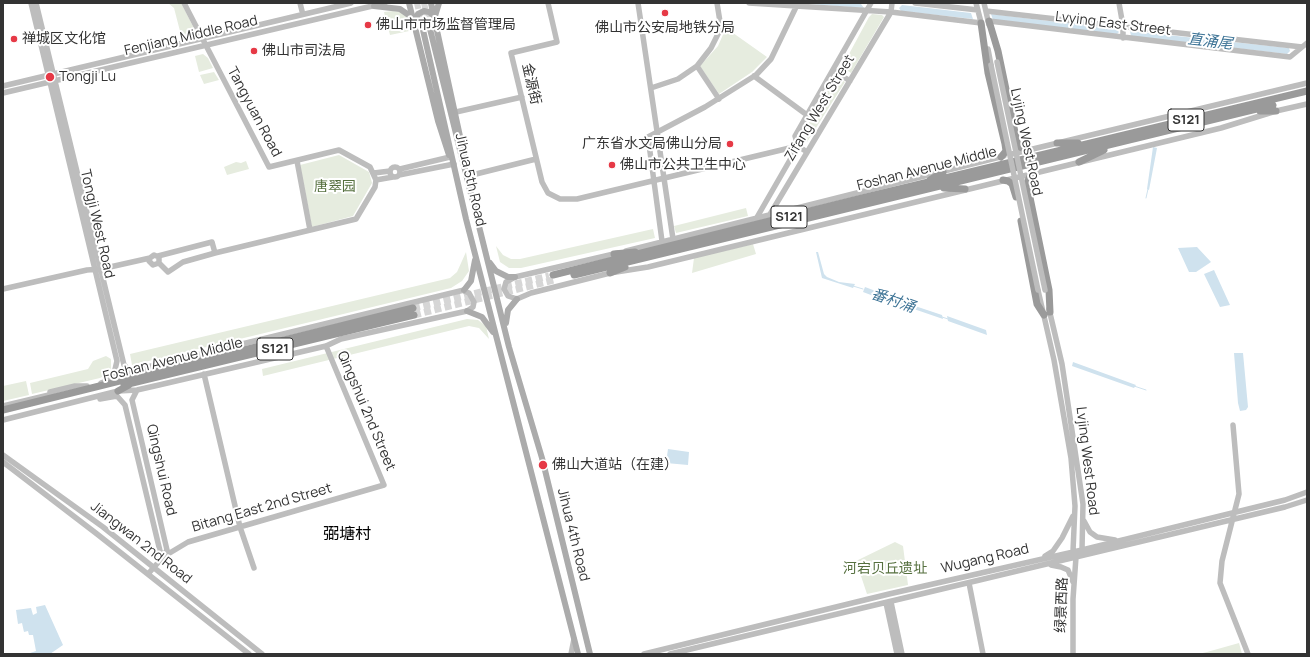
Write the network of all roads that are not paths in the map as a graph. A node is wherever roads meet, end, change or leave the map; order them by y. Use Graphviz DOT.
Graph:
graph roads {
  1 [pos="30,3"];
  2 [pos="37,3"];
  3 [pos="184,3"];
  4 [pos="300,3"];
  5 [pos="338,3"];
  6 [pos="351,3"];
  7 [pos="385,3"];
  8 [pos="410,3"];
  9 [pos="431,3"];
  10 [pos="439,3"];
  11 [pos="548,3"];
  12 [pos="638,3"];
  13 [pos="717,3"];
  14 [pos="749,3"];
  15 [pos="871,3"];
  16 [pos="892,3"];
  17 [pos="915,3"];
  18 [pos="976,3"];
  19 [pos="984,3"];
  20 [pos="1119,3"];
  21 [pos="798,5"];
  22 [pos="374,6"];
  23 [pos="978,10"];
  24 [pos="986,10"];
  25 [pos="302,11"];
  26 [pos="866,11"];
  27 [pos="891,12"];
  28 [pos="435,18"];
  29 [pos="414,19"];
  30 [pos="985,22"];
  31 [pos="415,26"];
  32 [pos="1123,26"];
  33 [pos="201,37"];
  34 [pos="1123,38"];
  35 [pos="1305,45"];
  36 [pos="206,47"];
  37 [pos="697,66"];
  38 [pos="833,70"];
  39 [pos="51,75"];
  40 [pos="754,76"];
  41 [pos="850,81"];
  42 [pos="53,82"];
  43 [pos="1307,83"];
  44 [pos="3,86"];
  45 [pos="651,88"];
  46 [pos="1307,88"];
  47 [pos="1307,91"];
  48 [pos="4,94"];
  49 [pos="1307,96"];
  50 [pos="522,97"];
  51 [pos="719,99"];
  52 [pos="1283,100"];
  53 [pos="1307,104"];
  54 [pos="1249,108"];
  55 [pos="1276,111"];
  56 [pos="456,112"];
  57 [pos="807,115"];
  58 [pos="61,125"];
  59 [pos="658,132"];
  60 [pos="1057,143"];
  61 [pos="1090,143"];
  62 [pos="1113,145"];
  63 [pos="798,146"];
  64 [pos="1026,150"];
  65 [pos="807,152"];
  66 [pos="450,157"];
  67 [pos="1001,157"];
  68 [pos="536,159"];
  69 [pos="297,161"];
  70 [pos="1079,162"];
  71 [pos="454,164"];
  72 [pos="390,171"];
  73 [pos="400,172"];
  74 [pos="943,172"];
  75 [pos="374,173"];
  76 [pos="1031,174"];
  77 [pos="73,176"];
  78 [pos="468,176"];
  79 [pos="393,177"];
  80 [pos="665,177"];
  81 [pos="376,180"];
  82 [pos="654,180"];
  83 [pos="1003,180"];
  84 [pos="924,183"];
  85 [pos="72,184"];
  86 [pos="936,187"];
  87 [pos="469,189"];
  88 [pos="966,189"];
  89 [pos="77,193"];
  90 [pos="770,214"];
  91 [pos="756,218"];
  92 [pos="764,223"];
  93 [pos="752,226"];
  94 [pos="310,230"];
  95 [pos="673,238"];
  96 [pos="662,241"];
  97 [pos="215,253"];
  98 [pos="655,253"];
  99 [pos="475,254"];
  100 [pos="614,254"];
  101 [pos="158,256"];
  102 [pos="150,258"];
  103 [pos="488,259"];
  104 [pos="159,263"];
  105 [pos="98,270"];
  106 [pos="610,273"];
  107 [pos="515,277"];
  108 [pos="554,277"];
  109 [pos="3,289"];
  110 [pos="464,290"];
  111 [pos="517,299"];
  112 [pos="467,311"];
  113 [pos="414,312"];
  114 [pos="1047,313"];
  115 [pos="334,322"];
  116 [pos="505,331"];
  117 [pos="321,334"];
  118 [pos="495,334"];
  119 [pos="341,339"];
  120 [pos="326,346"];
  121 [pos="120,361"];
  122 [pos="131,371"];
  123 [pos="153,372"];
  124 [pos="204,374"];
  125 [pos="113,378"];
  126 [pos="137,382"];
  127 [pos="87,386"];
  128 [pos="137,390"];
  129 [pos="118,391"];
  130 [pos="110,393"];
  131 [pos="79,394"];
  132 [pos="100,399"];
  133 [pos="3,405"];
  134 [pos="3,410"];
  135 [pos="3,414"];
  136 [pos="3,420"];
  137 [pos="1233,425"];
  138 [pos="141,438"];
  139 [pos="133,440"];
  140 [pos="3,452"];
  141 [pos="3,455"];
  142 [pos="3,462"];
  143 [pos="3,465"];
  144 [pos="148,470"];
  145 [pos="141,472"];
  146 [pos="384,485"];
  147 [pos="46,487"];
  148 [pos="38,490"];
  149 [pos="1307,492"];
  150 [pos="1307,500"];
  151 [pos="1075,506"];
  152 [pos="157,507"];
  153 [pos="150,509"];
  154 [pos="1235,512"];
  155 [pos="1083,516"];
  156 [pos="1234,520"];
  157 [pos="240,527"];
  158 [pos="1123,540"];
  159 [pos="1082,550"];
  160 [pos="1073,551"];
  161 [pos="163,557"];
  162 [pos="1076,558"];
  163 [pos="1040,559"];
  164 [pos="1044,565"];
  165 [pos="154,567"];
  166 [pos="254,568"];
  167 [pos="148,574"];
  168 [pos="969,583"];
  169 [pos="1074,585"];
  170 [pos="888,602"];
  171 [pos="574,637"];
  172 [pos="590,651"];
  173 [pos="249,654"];
  174 [pos="262,654"];
  175 [pos="571,654"];
  176 [pos="578,654"];
  177 [pos="595,654"];
  178 [pos="644,654"];
  179 [pos="670,654"];
  180 [pos="897,654"];
  181 [pos="902,654"];
  182 [pos="984,654"];
  183 [pos="1073,654"];
  184 [pos="1248,654"];
  1 -- 39 [label="main road"];
  2 -- 39 [label="main road"];
  3 -- 33 [label="main road"];
  4 -- 25 [label="main road"];
  5 -- 25 [label="main road"];
  6 -- 33 [label="main road, Fenjiang Middle Road"];
  7 -- 22 [label="main road, Fenjiang Middle Road"];
  8 -- 29 [label="main road"];
  9 -- 28 [label="main road"];
  10 -- 28 [label="main road"];
  11 -- 50 [label="main road, 金源街"];
  12 -- 45 [label="main road"];
  13 -- 37 [label="main road"];
  14 -- 21 [label="main road, Lvying East Street"];
  15 -- 26 [label="main road, Zifang West Street"];
  16 -- 27 [label="main road, Zifang West Street"];
  17 -- 23 [label="main road"];
  18 -- 23 [label="main road"];
  19 -- 24 [label="main road"];
  20 -- 32 [label="main road"];
  21 -- 26 [label="main road, Lvying East Street"];
  21 -- 40 [label="main road"];
  22 -- 29 [label="main road"];
  22 -- 36 [label="main road, Fenjiang Middle Road"];
  23 -- 30 [label="main road"];
  24 -- 30 [label="main road"];
  24 -- 32 [label="main road, Lvying East Street"];
  25 -- 33 [label="main road"];
  26 -- 27 [label="main road, Lvying East Street"];
  26 -- 38 [label="main road, Zifang West Street"];
  27 -- 30 [label="main road, Lvying East Street"];
  27 -- 41 [label="main road, Zifang West Street"];
  28 -- 31 [label="main road"];
  28 -- 56 [label="main road"];
  29 -- 31 [label="main road"];
  30 -- 34 [label="main road, Lvying East Street"];
  30 -- 64 [label="highway"];
  30 -- 67 [label="highway"];
  30 -- 114 [label="main road, Lvjing West Road, bridge"];
  31 -- 66 [label="main road"];
  32 -- 34 [label="main road"];
  32 -- 35 [label="main road, Lvying East Street"];
  33 -- 36 [label="main road"];
  33 -- 39 [label="main road"];
  34 -- 35 [label="main road, Lvying East Street"];
  36 -- 42 [label="main road, Fenjiang Middle Road"];
  36 -- 69 [label="main road, Tangyuan Road"];
  37 -- 45 [label="main road"];
  37 -- 51 [label="main road"];
  38 -- 41 [label="main road"];
  38 -- 57 [label="main road, Zifang West Street"];
  39 -- 42 [label="main road, Tongji West Road"];
  39 -- 44 [label="main road"];
  40 -- 51 [label="main road"];
  40 -- 57 [label="main road"];
  41 -- 65 [label="main road, Zifang West Street"];
  42 -- 48 [label="main road, Fenjiang Middle Road"];
  42 -- 58 [label="main road, Tongji West Road"];
  42 -- 105 [label="main road, Tongji West Road"];
  43 -- 60 [label="main road, Foshan Avenue Middle"];
  45 -- 59 [label="main road"];
  46 -- 54 [label="highway"];
  47 -- 52 [label="highway, Foshan Avenue Middle / S121"];
  49 -- 52 [label="highway, Foshan Avenue Middle / S121"];
  50 -- 56 [label="main road"];
  50 -- 68 [label="main road, 金源街"];
  51 -- 59 [label="main road"];
  52 -- 54 [label="highway, Foshan Avenue Middle / S121"];
  53 -- 55 [label="main road"];
  54 -- 55 [label="highway"];
  54 -- 61 [label="highway, Foshan Avenue Middle / S121"];
  54 -- 62 [label="highway, Foshan Avenue Middle / S121"];
  55 -- 70 [label="main road"];
  56 -- 78 [label="main road"];
  57 -- 63 [label="main road, Zifang West Street"];
  58 -- 77 [label="main road, Tongji West Road"];
  58 -- 85 [label="main road"];
  59 -- 80 [label="main road"];
  59 -- 82 [label="main road"];
  60 -- 61 [label="highway"];
  60 -- 64 [label="main road, Foshan Avenue Middle"];
  61 -- 84 [label="highway, Foshan Avenue Middle / S121"];
  62 -- 70 [label="highway"];
  62 -- 86 [label="highway, Foshan Avenue Middle / S121"];
  63 -- 65 [label="main road"];
  63 -- 80 [label="main road, 金源街"];
  63 -- 91 [label="main road, Zifang West Street"];
  64 -- 67 [label="main road, Foshan Avenue Middle"];
  65 -- 90 [label="main road, Zifang West Street"];
  66 -- 71 [label="main road"];
  66 -- 73 [label="main road"];
  67 -- 74 [label="main road, Foshan Avenue Middle"];
  68 -- 78 [label="main road"];
  68 -- 82 [label="main road, 金源街"];
  69 -- 75 [label="main road"];
  69 -- 94 [label="main road, Tangyuan Road"];
  70 -- 76 [label="main road"];
  71 -- 73 [label="main road"];
  71 -- 87 [label="main road, Jihua 5th Road"];
  71 -- 99 [label="main road, Jihua 5th Road"];
  72 -- 73 [label="main road"];
  72 -- 75 [label="main road"];
  72 -- 79 [label="main road"];
  73 -- 79 [label="main road"];
  74 -- 84 [label="highway"];
  74 -- 90 [label="main road, Foshan Avenue Middle"];
  75 -- 81 [label="main road"];
  76 -- 83 [label="main road"];
  76 -- 114 [label="highway"];
  77 -- 85 [label="main road"];
  77 -- 89 [label="main road, Tongji West Road"];
  78 -- 87 [label="main road"];
  79 -- 81 [label="main road"];
  80 -- 82 [label="main road, 金源街"];
  80 -- 95 [label="main road"];
  81 -- 94 [label="main road"];
  82 -- 96 [label="main road"];
  83 -- 88 [label="main road"];
  83 -- 114 [label="highway"];
  84 -- 92 [label="highway, Foshan Avenue Middle / S121"];
  85 -- 89 [label="main road"];
  85 -- 105 [label="main road"];
  86 -- 88 [label="highway"];
  86 -- 98 [label="highway, Foshan Avenue Middle / S121"];
  87 -- 103 [label="main road, Jihua 5th Road"];
  88 -- 106 [label="main road"];
  89 -- 105 [label="main road, Tongji West Road"];
  90 -- 91 [label="main road, Foshan Avenue Middle"];
  90 -- 92 [label="main road, Zifang West Street"];
  91 -- 93 [label="main road, Zifang West Street"];
  91 -- 95 [label="main road, Foshan Avenue Middle"];
  92 -- 93 [label="highway, Foshan Avenue Middle / S121"];
  93 -- 98 [label="highway, Foshan Avenue Middle / S121"];
  94 -- 97 [label="main road"];
  95 -- 96 [label="main road, Foshan Avenue Middle"];
  96 -- 100 [label="main road, Foshan Avenue Middle"];
  97 -- 101 [label="main road"];
  97 -- 104 [label="main road"];
  98 -- 100 [label="highway"];
  98 -- 106 [label="highway"];
  98 -- 108 [label="highway, Foshan Avenue Middle / S121"];
  99 -- 110 [label="main road"];
  99 -- 118 [label="main road, Jihua 5th Road"];
  100 -- 107 [label="main road, Foshan Avenue Middle"];
  101 -- 102 [label="main road"];
  101 -- 104 [label="main road"];
  102 -- 104 [label="main road"];
  102 -- 105 [label="main road"];
  103 -- 107 [label="main road"];
  103 -- 116 [label="main road, Jihua 5th Road"];
  105 -- 109 [label="main road"];
  105 -- 121 [label="main road, Tongji West Road"];
  105 -- 121 [label="main road, Tongji West Road"];
  106 -- 111 [label="main road"];
  107 -- 111 [label="main road"];
  110 -- 112 [label="main road"];
  110 -- 115 [label="main road"];
  111 -- 116 [label="main road"];
  112 -- 118 [label="main road"];
  112 -- 119 [label="main road"];
  113 -- 117 [label="highway, Foshan Avenue Middle / S121"];
  114 -- 151 [label="main road, Lvjing West Road"];
  114 -- 155 [label="main road, Lvjing West Road"];
  115 -- 117 [label="highway"];
  115 -- 122 [label="main road"];
  116 -- 172 [label="main road, Jihua 4th Road"];
  117 -- 119 [label="highway"];
  117 -- 123 [label="highway, Foshan Avenue Middle / S121"];
  117 -- 126 [label="highway, Foshan Avenue Middle / S121"];
  118 -- 171 [label="main road, Jihua 4th Road"];
  119 -- 120 [label="main road"];
  120 -- 124 [label="main road"];
  120 -- 146 [label="main road, Qingshui 2nd Street"];
  121 -- 122 [label="main road, Tongji West Road"];
  121 -- 125 [label="main road, Tongji West Road"];
  122 -- 123 [label="highway"];
  122 -- 125 [label="main road"];
  123 -- 131 [label="highway, Foshan Avenue Middle / S121"];
  124 -- 128 [label="main road"];
  124 -- 157 [label="main road"];
  125 -- 127 [label="main road"];
  126 -- 129 [label="highway"];
  126 -- 131 [label="highway, Foshan Avenue Middle / S121"];
  127 -- 131 [label="main road"];
  127 -- 133 [label="main road"];
  128 -- 129 [label="main road"];
  128 -- 138 [label="main road, Qingshui Road"];
  129 -- 130 [label="main road"];
  130 -- 131 [label="main road"];
  130 -- 132 [label="main road"];
  131 -- 133 [label="main road"];
  131 -- 134 [label="highway, S121"];
  131 -- 135 [label="highway, S121"];
  131 -- 136 [label="main road"];
  132 -- 136 [label="main road"];
  132 -- 139 [label="main road"];
  137 -- 154 [label="main road"];
  138 -- 139 [label="main road"];
  138 -- 144 [label="main road, Qingshui Road"];
  139 -- 145 [label="main road"];
  140 -- 147 [label="main road"];
  141 -- 147 [label="main road, Jiangwan 2nd Road"];
  142 -- 148 [label="main road"];
  143 -- 148 [label="main road"];
  144 -- 145 [label="main road"];
  144 -- 152 [label="main road, Qingshui Road"];
  145 -- 153 [label="main road"];
  146 -- 157 [label="main road, Bitang East 2nd Street"];
  147 -- 165 [label="main road, Jiangwan 2nd Road"];
  148 -- 167 [label="main road"];
  149 -- 154 [label="main road, Wugang Road"];
  150 -- 156 [label="main road, Wugang Road"];
  151 -- 160 [label="main road, Lvjing West Road"];
  151 -- 163 [label="main road"];
  152 -- 153 [label="main road"];
  152 -- 161 [label="main road, Qingshui Road"];
  153 -- 161 [label="main road"];
  154 -- 156 [label="main road"];
  154 -- 158 [label="main road, Wugang Road"];
  155 -- 158 [label="main road"];
  155 -- 159 [label="main road, Lvjing West Road"];
  156 -- 162 [label="main road, Wugang Road"];
  156 -- 184 [label="main road"];
  157 -- 161 [label="main road, Bitang East 2nd Street"];
  157 -- 166 [label="main road"];
  158 -- 159 [label="main road, Wugang Road"];
  159 -- 160 [label="main road, Wugang Road"];
  159 -- 162 [label="main road"];
  160 -- 162 [label="main road, Lvjing West Road"];
  160 -- 163 [label="main road, Wugang Road"];
  161 -- 165 [label="main road, Bitang East 2nd Street"];
  162 -- 164 [label="main road, Wugang Road"];
  162 -- 169 [label="main road, 绿景西路"];
  163 -- 178 [label="main road, Wugang Road"];
  164 -- 168 [label="main road, Wugang Road"];
  164 -- 169 [label="main road"];
  165 -- 167 [label="main road, Bitang East 2nd Street"];
  165 -- 174 [label="main road, Jiangwan 2nd Road"];
  167 -- 173 [label="main road"];
  168 -- 170 [label="main road, Wugang Road"];
  168 -- 182 [label="main road"];
  169 -- 183 [label="main road, 绿景西路"];
  170 -- 179 [label="main road, Wugang Road"];
  170 -- 180 [label="main road"];
  170 -- 181 [label="main road"];
  171 -- 175 [label="main road"];
  171 -- 176 [label="main road, Jihua 4th Road"];
  172 -- 177 [label="main road"];
}
